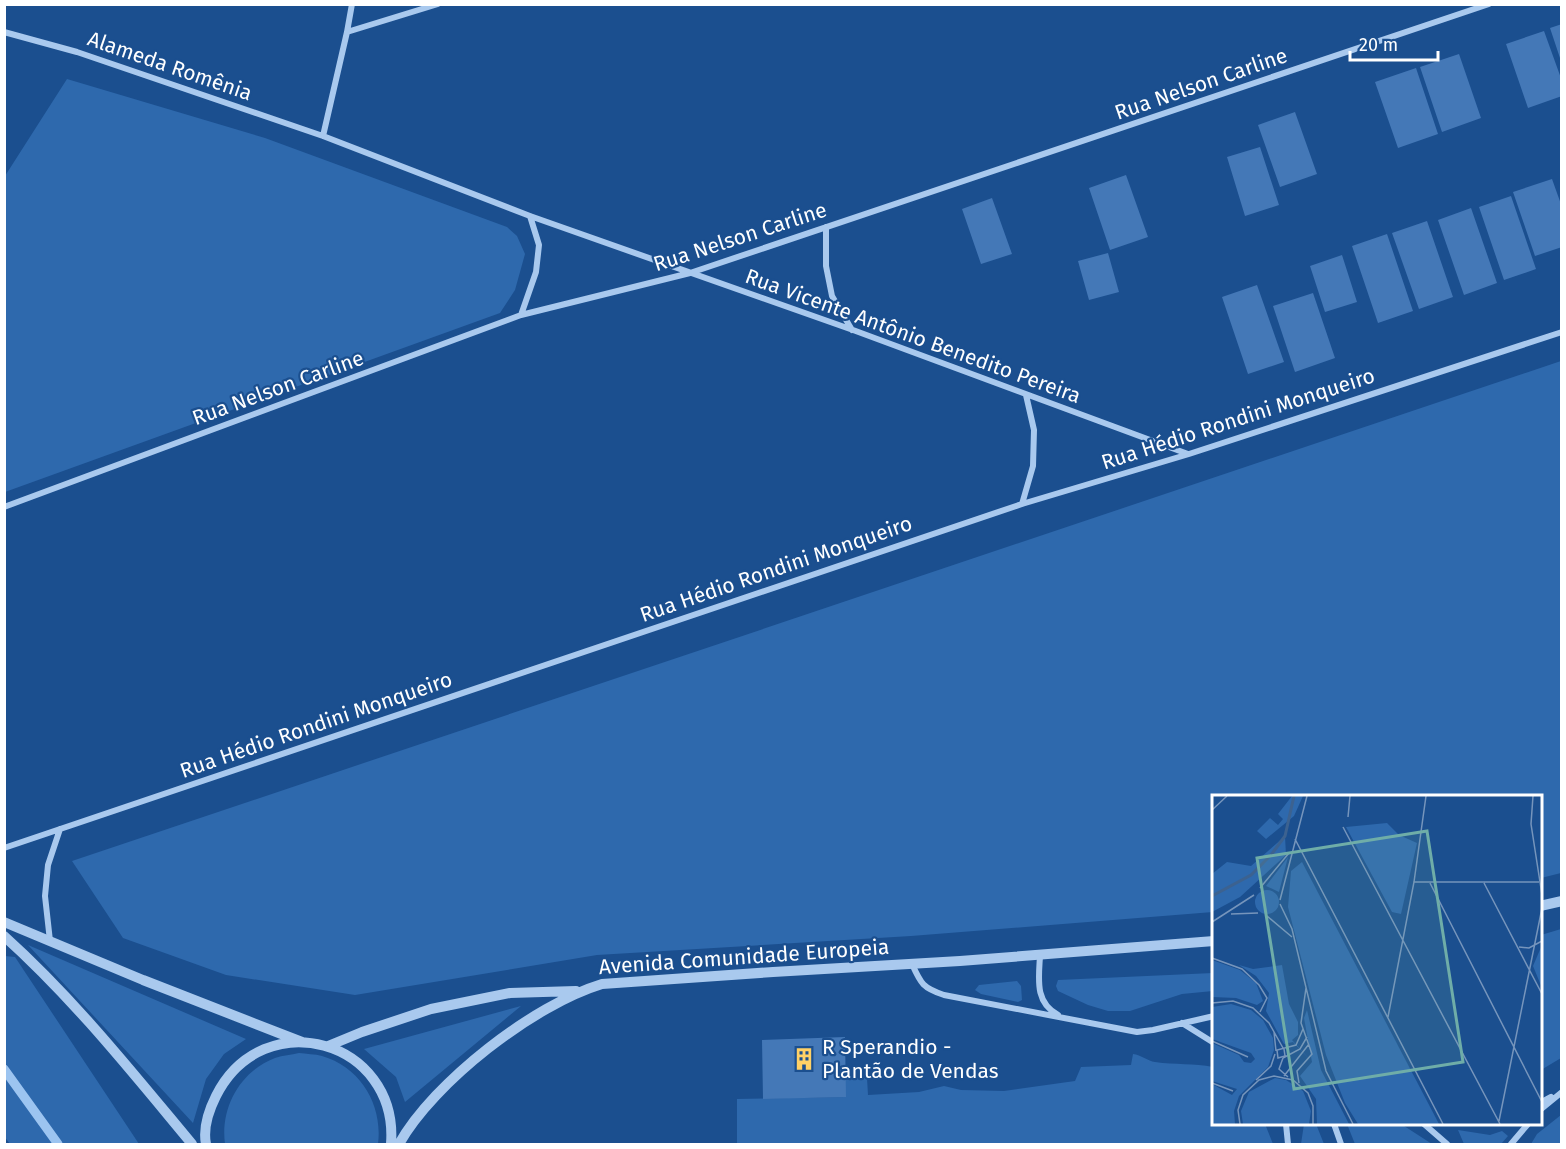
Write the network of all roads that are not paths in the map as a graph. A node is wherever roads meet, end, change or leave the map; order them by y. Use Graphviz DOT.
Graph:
graph roads {
  1 [pos="352,4"];
  2 [pos="438,4"];
  3 [pos="1489,4"];
  4 [pos="4,32"];
  5 [pos="347,32"];
  6 [pos="323,136"];
  7 [pos="530,216"];
  8 [pos="826,227"];
  9 [pos="690,273"];
  10 [pos="521,315"];
  11 [pos="853,330"];
  12 [pos="1562,332"];
  13 [pos="1026,395"];
  14 [pos="1189,454"];
  15 [pos="1022,504"];
  16 [pos="4,507"];
  17 [pos="60,829"];
  18 [pos="4,848"];
  19 [pos="1562,901"];
  20 [pos="1542,906"];
  21 [pos="4,922"];
  22 [pos="4,936"];
  23 [pos="1212,941"];
  24 [pos="50,942"];
  25 [pos="1040,955"];
  26 [pos="912,964"];
  27 [pos="579,991"];
  28 [pos="1212,1016"];
  29 [pos="1061,1017"];
  30 [pos="1182,1023"];
  31 [pos="302,1042"];
  32 [pos="1212,1042"];
  33 [pos="328,1046"];
  34 [pos="1562,1091"];
  35 [pos="1542,1102"];
  36 [pos="1542,1108"];
  37 [pos="1286,1125"];
  38 [pos="1334,1125"];
  39 [pos="1425,1125"];
  40 [pos="1527,1125"];
  41 [pos="192,1144"];
  42 [pos="207,1144"];
  43 [pos="391,1144"];
  44 [pos="399,1144"];
  45 [pos="1288,1144"];
  46 [pos="1341,1144"];
  47 [pos="1447,1144"];
  48 [pos="1511,1144"];
  1 -- 5 [label="street"];
  2 -- 5 [label="street"];
  3 -- 8 [label="street, Rua Nelson Carline"];
  4 -- 6 [label="street, Alameda Romênia"];
  5 -- 6 [label="street"];
  6 -- 7 [label="street, Rua Vicente Antônio Benedito Pereira"];
  7 -- 9 [label="street, Rua Vicente Antônio Benedito Pereira"];
  7 -- 10 [label="street"];
  8 -- 9 [label="street, Rua Nelson Carline"];
  8 -- 11 [label="street"];
  9 -- 10 [label="street, Rua Nelson Carline"];
  9 -- 11 [label="street, Rua Vicente Antônio Benedito Pereira"];
  10 -- 16 [label="street, Rua Nelson Carline"];
  11 -- 13 [label="street, Rua Vicente Antônio Benedito Pereira"];
  12 -- 14 [label="street, Rua Hédio Rondini Monqueiro"];
  13 -- 14 [label="street, Rua Vicente Antônio Benedito Pereira"];
  13 -- 15 [label="street"];
  14 -- 15 [label="street, Rua Hédio Rondini Monqueiro"];
  15 -- 17 [label="street, Rua Hédio Rondini Monqueiro"];
  17 -- 18 [label="street, Rua Hédio Rondini Monqueiro"];
  17 -- 24 [label="street"];
  19 -- 20 [label="street"];
  21 -- 24 [label="street"];
  22 -- 41 [label="street"];
  23 -- 25 [label="street, Avenida Comunidade Europeia"];
  24 -- 31 [label="street"];
  25 -- 26 [label="street, Avenida Comunidade Europeia"];
  25 -- 29 [label="street"];
  26 -- 27 [label="street, Avenida Comunidade Europeia"];
  26 -- 29 [label="street, Avenida Comunidade Europeia"];
  27 -- 33 [label="street, Avenida Comunidade Europeia"];
  27 -- 44 [label="street, Avenida Comunidade Europeia"];
  28 -- 30 [label="street, Avenida Comunidade Europeia"];
  29 -- 30 [label="street, Avenida Comunidade Europeia"];
  30 -- 32 [label="street"];
  31 -- 33 [label="street"];
  31 -- 42 [label="street"];
  33 -- 43 [label="street"];
  34 -- 35 [label="street"];
  34 -- 36 [label="street"];
  37 -- 45 [label="street"];
  38 -- 46 [label="street"];
  39 -- 47 [label="street"];
  40 -- 48 [label="street"];
}
